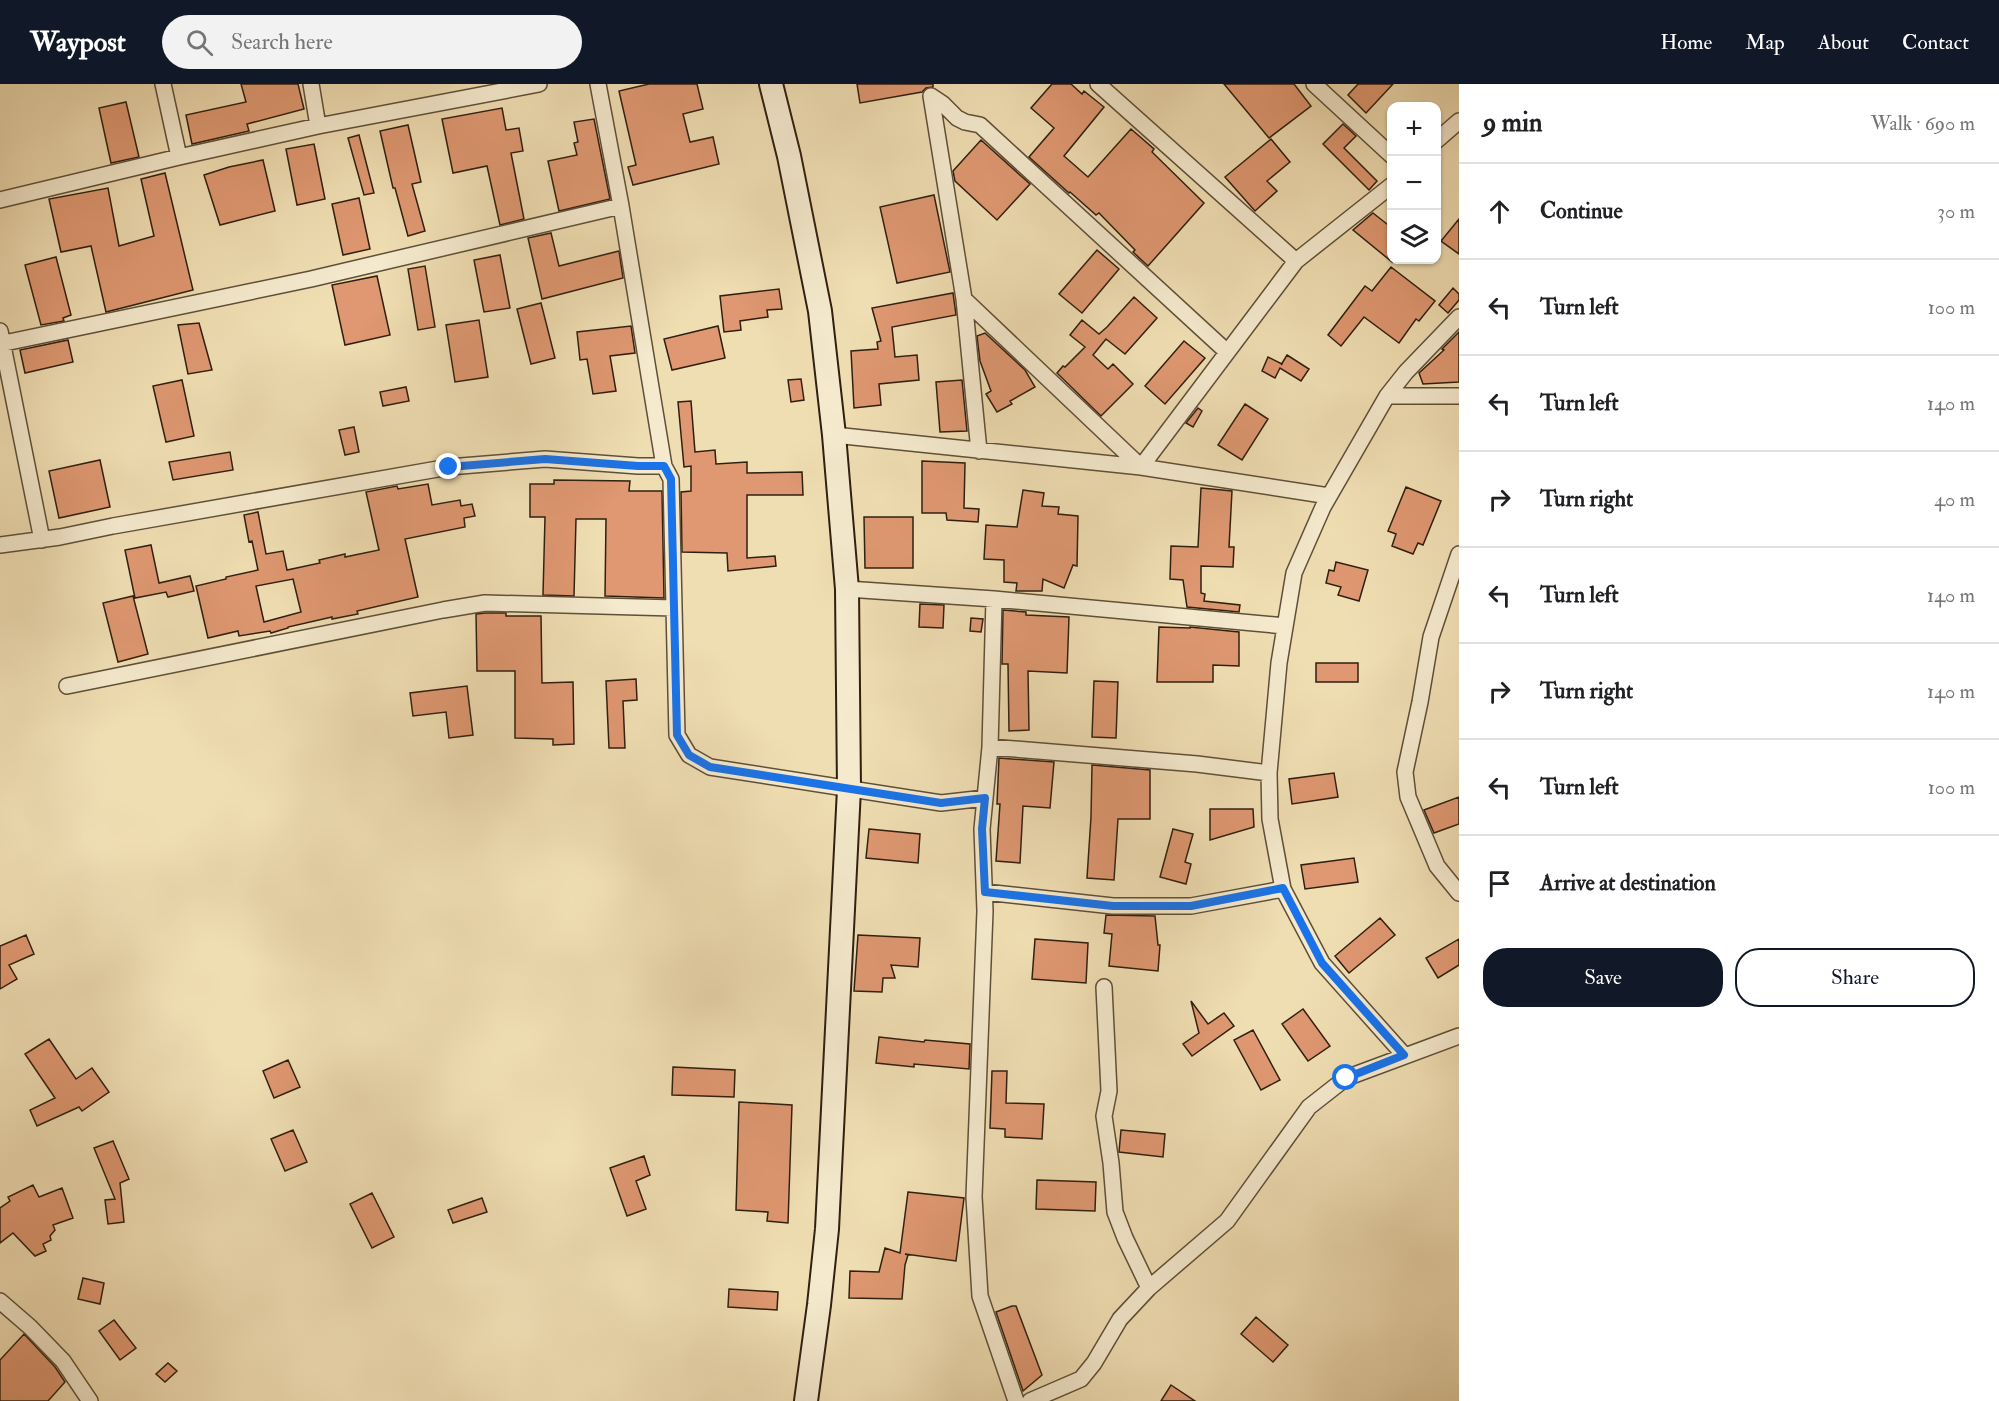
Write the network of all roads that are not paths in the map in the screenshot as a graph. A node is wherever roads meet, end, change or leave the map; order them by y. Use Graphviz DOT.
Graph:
graph roads {
  1 [pos="163,84"];
  2 [pos="311,84"];
  3 [pos="539,84"];
  4 [pos="598,84"];
  5 [pos="771,84"];
  6 [pos="1098,84"];
  7 [pos="1314,84"];
  8 [pos="930,90"];
  9 [pos="1459,121"];
  10 [pos="318,126"];
  11 [pos="1441,137"];
  12 [pos="1387,151"];
  13 [pos="179,157"];
  14 [pos="1387,189"];
  15 [pos="0,200"];
  16 [pos="621,206"];
  17 [pos="1296,261"];
  18 [pos="964,299"];
  19 [pos="1459,317"];
  20 [pos="1,340"];
  21 [pos="1226,351"];
  22 [pos="1387,396"];
  23 [pos="1459,396"];
  24 [pos="834,435"];
  25 [pos="979,451"];
  26 [pos="664,466"];
  27 [pos="1141,467"];
  28 [pos="1329,496"];
  29 [pos="42,540"];
  30 [pos="0,545"];
  31 [pos="1459,554"];
  32 [pos="847,589"];
  33 [pos="994,599"];
  34 [pos="674,608"];
  35 [pos="1285,626"];
  36 [pos="67,686"];
  37 [pos="990,747"];
  38 [pos="1269,773"];
  39 [pos="849,789"];
  40 [pos="985,798"];
  41 [pos="1283,888"];
  42 [pos="985,892"];
  43 [pos="1459,893"];
  44 [pos="1104,987"];
  45 [pos="1459,1036"];
  46 [pos="1404,1055"];
  47 [pos="1149,1288"];
  48 [pos="0,1301"];
  49 [pos="90,1401"];
  50 [pos="806,1401"];
  51 [pos="1016,1401"];
  52 [pos="1030,1401"];
  1 -- 13 [label="street"];
  2 -- 10 [label="street"];
  3 -- 10 [label="street"];
  4 -- 16 [label="street"];
  5 -- 24 [label="main road"];
  6 -- 17 [label="street"];
  7 -- 12 [label="street"];
  8 -- 18 [label="street"];
  8 -- 21 [label="street"];
  9 -- 11 [label="street"];
  10 -- 13 [label="street"];
  13 -- 15 [label="street"];
  14 -- 17 [label="street"];
  16 -- 20 [label="street"];
  16 -- 26 [label="street"];
  17 -- 21 [label="street"];
  18 -- 25 [label="street"];
  18 -- 27 [label="street"];
  19 -- 22 [label="street"];
  20 -- 29 [label="street"];
  21 -- 27 [label="street"];
  22 -- 23 [label="street"];
  22 -- 28 [label="street"];
  24 -- 25 [label="street"];
  24 -- 32 [label="main road"];
  25 -- 27 [label="street"];
  26 -- 29 [label="street"];
  26 -- 34 [label="street"];
  27 -- 28 [label="street"];
  28 -- 35 [label="street"];
  29 -- 30 [label="street"];
  31 -- 43 [label="street"];
  32 -- 33 [label="street"];
  32 -- 39 [label="main road"];
  33 -- 35 [label="street"];
  33 -- 37 [label="street"];
  34 -- 36 [label="street"];
  34 -- 39 [label="street"];
  35 -- 38 [label="street"];
  37 -- 38 [label="street"];
  37 -- 40 [label="street"];
  38 -- 41 [label="street"];
  39 -- 40 [label="street"];
  39 -- 50 [label="main road"];
  40 -- 42 [label="street"];
  41 -- 42 [label="street"];
  41 -- 46 [label="street"];
  42 -- 51 [label="street"];
  44 -- 47 [label="street"];
  45 -- 46 [label="street"];
  46 -- 47 [label="street"];
  47 -- 52 [label="street"];
  48 -- 49 [label="street"];
}
